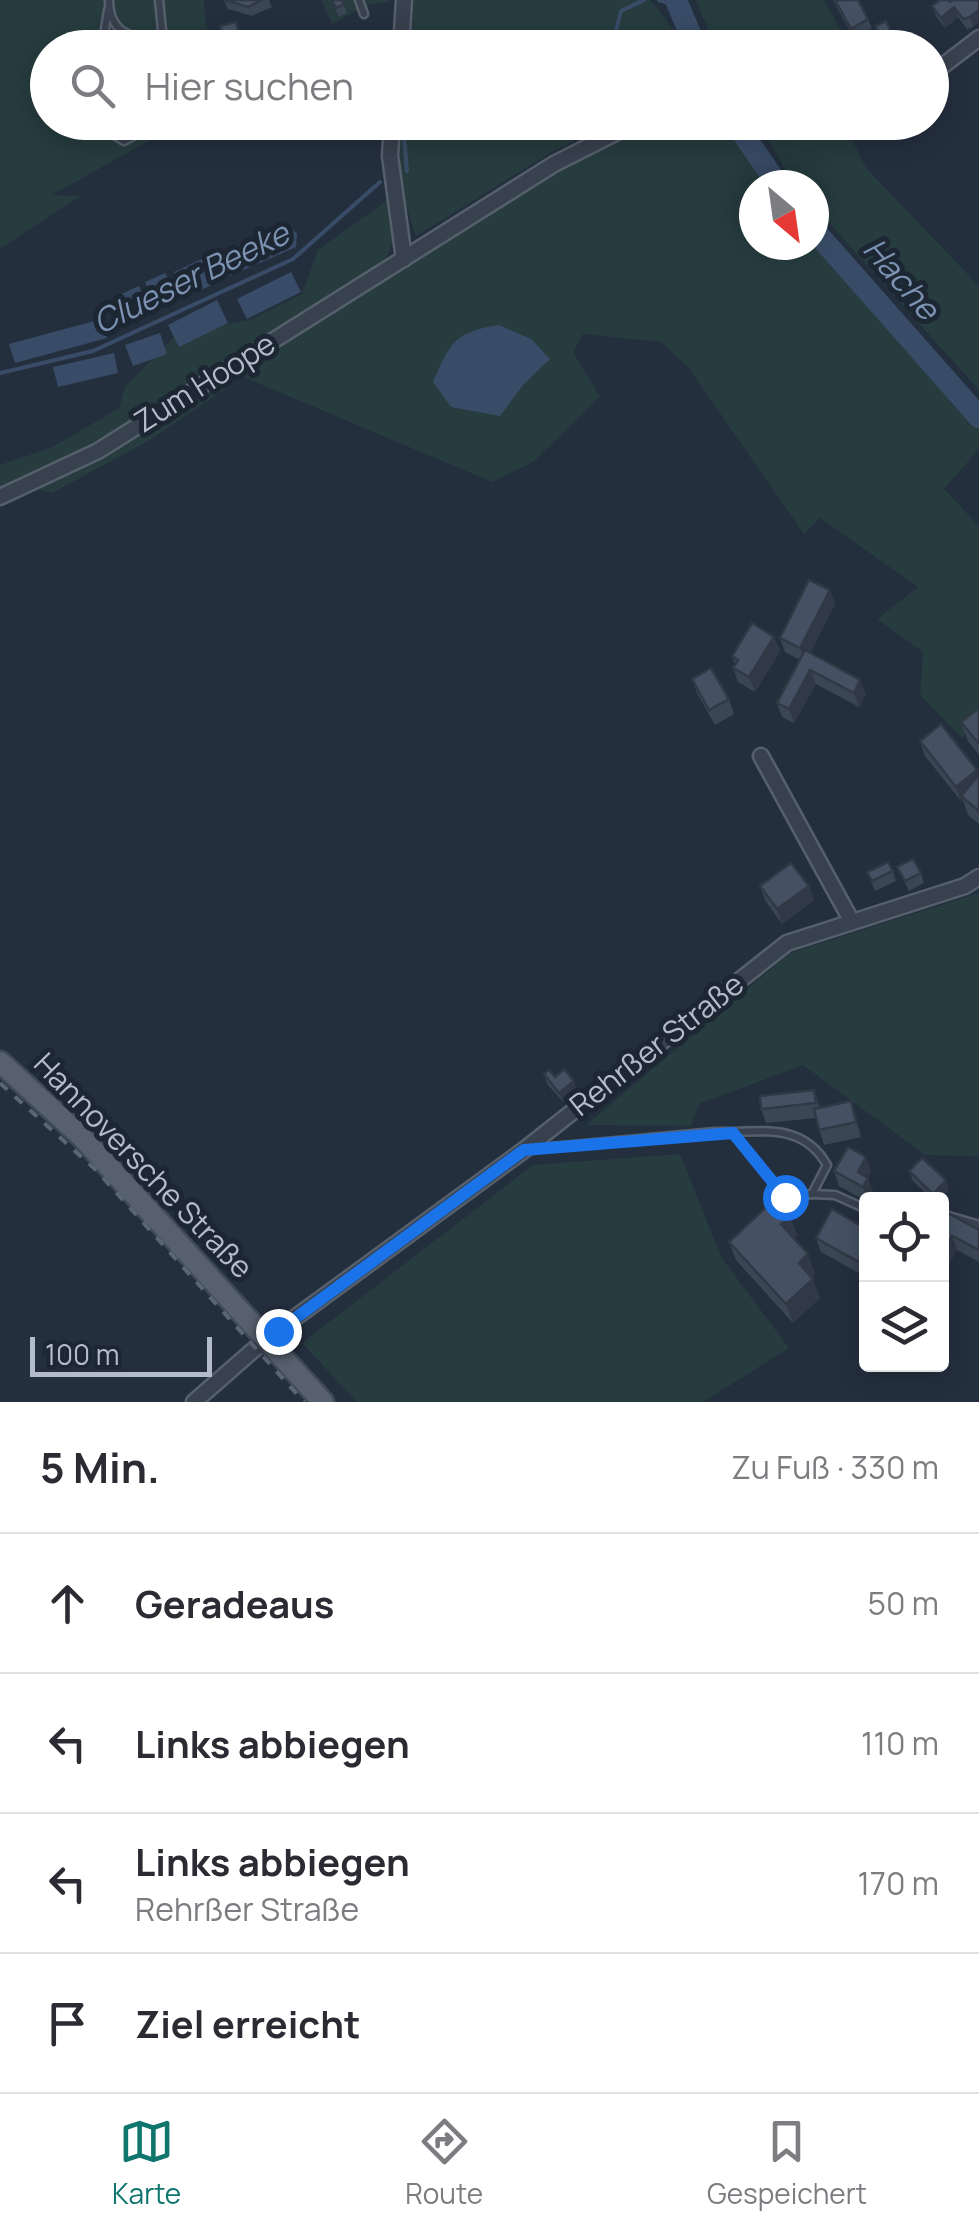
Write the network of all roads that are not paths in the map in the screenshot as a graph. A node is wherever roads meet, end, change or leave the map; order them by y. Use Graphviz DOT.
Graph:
graph roads {
  1 [pos="159,0"];
  2 [pos="359,0"];
  3 [pos="404,0"];
  4 [pos="109,4"];
  5 [pos="364,14"];
  6 [pos="102,30"];
  7 [pos="121,30"];
  8 [pos="162,30"];
  9 [pos="402,30"];
  10 [pos="979,38"];
  11 [pos="949,61"];
  12 [pos="391,140"];
  13 [pos="601,140"];
  14 [pos="404,259"];
  15 [pos="0,498"];
  16 [pos="762,756"];
  17 [pos="979,876"];
  18 [pos="850,920"];
  19 [pos="0,1062"];
  20 [pos="733,1133"];
  21 [pos="524,1150"];
  22 [pos="812,1194"];
  23 [pos="859,1206"];
  24 [pos="949,1216"];
  25 [pos="979,1225"];
  26 [pos="266,1339"];
  27 [pos="194,1402"];
  28 [pos="323,1402"];
  1 -- 8 [label="lane"];
  2 -- 5 [label="lane"];
  3 -- 9 [label="street"];
  4 -- 6 [label="lane"];
  4 -- 7 [label="lane"];
  10 -- 11 [label="street"];
  12 -- 14 [label="street"];
  13 -- 14 [label="street, Zum Hoope"];
  14 -- 15 [label="street, Zum Hoope"];
  16 -- 18 [label="street"];
  17 -- 18 [label="street, Rehrßer Straße"];
  18 -- 21 [label="street, Rehrßer Straße"];
  19 -- 26 [label="main road, Hannoversche Straße"];
  20 -- 21 [label="lane"];
  20 -- 22 [label="lane"];
  20 -- 22 [label="lane"];
  21 -- 26 [label="street, Rehrßer Straße"];
  22 -- 23 [label="lane"];
  24 -- 25 [label="lane"];
  26 -- 27 [label="street, Rehrßer Straße"];
  26 -- 28 [label="main road, Hannoversche Straße"];
}
